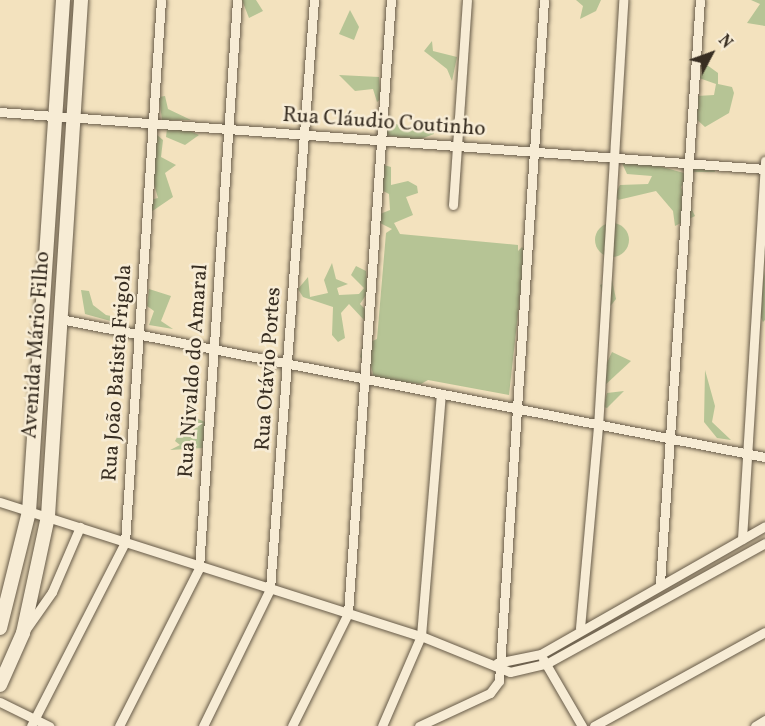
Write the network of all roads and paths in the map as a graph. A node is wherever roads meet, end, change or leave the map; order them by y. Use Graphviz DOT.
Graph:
graph roads {
  1 [pos="63,0"];
  2 [pos="81,0"];
  3 [pos="161,0"];
  4 [pos="237,0"];
  5 [pos="314,0"];
  6 [pos="392,0"];
  7 [pos="467,0"];
  8 [pos="544,0"];
  9 [pos="623,0"];
  10 [pos="700,0"];
  11 [pos="0,112"];
  12 [pos="55,116"];
  13 [pos="73,117"];
  14 [pos="153,125"];
  15 [pos="228,130"];
  16 [pos="304,135"];
  17 [pos="383,141"];
  18 [pos="456,147"];
  19 [pos="534,149"];
  20 [pos="612,155"];
  21 [pos="686,160"];
  22 [pos="765,161"];
  23 [pos="765,169"];
  24 [pos="453,205"];
  25 [pos="60,319"];
  26 [pos="138,334"];
  27 [pos="213,348"];
  28 [pos="288,362"];
  29 [pos="364,377"];
  30 [pos="441,394"];
  31 [pos="515,409"];
  32 [pos="598,427"];
  33 [pos="672,441"];
  34 [pos="747,454"];
  35 [pos="765,458"];
  36 [pos="0,502"];
  37 [pos="28,512"];
  38 [pos="48,516"];
  39 [pos="765,526"];
  40 [pos="80,527"];
  41 [pos="742,539"];
  42 [pos="125,542"];
  43 [pos="765,543"];
  44 [pos="199,568"];
  45 [pos="660,583"];
  46 [pos="270,589"];
  47 [pos="348,613"];
  48 [pos="0,628"];
  49 [pos="580,628"];
  50 [pos="765,632"];
  51 [pos="23,633"];
  52 [pos="421,636"];
  53 [pos="541,654"];
  54 [pos="546,664"];
  55 [pos="498,665"];
  56 [pos="0,685"];
  57 [pos="0,702"];
  58 [pos="765,720"];
  59 [pos="33,722"];
  60 [pos="49,726"];
  61 [pos="119,726"];
  62 [pos="203,726"];
  63 [pos="292,726"];
  64 [pos="382,726"];
  65 [pos="419,726"];
  66 [pos="582,726"];
  67 [pos="594,726"];
  68 [pos="755,726"];
  1 -- 12 [label="main road, Avenida Mário Filho"];
  2 -- 13 [label="main road, Avenida Mário Filho"];
  3 -- 14 [label="street, Rua João Batista Frigola"];
  4 -- 15 [label="street, Rua Nivaldo do Amaral"];
  5 -- 16 [label="street, Rua Otávio Portes"];
  6 -- 17 [label="street"];
  7 -- 18 [label="street"];
  8 -- 19 [label="street"];
  9 -- 20 [label="street"];
  10 -- 21 [label="street"];
  11 -- 12 [label="street, Rua Cláudio Coutinho"];
  12 -- 13 [label="street, Rua Cláudio Coutinho"];
  12 -- 37 [label="main road, Avenida Mário Filho"];
  13 -- 14 [label="street, Rua Cláudio Coutinho"];
  13 -- 25 [label="main road, Avenida Mário Filho"];
  14 -- 15 [label="street, Rua Cláudio Coutinho"];
  14 -- 26 [label="street, Rua João Batista Frigola"];
  15 -- 16 [label="street, Rua Cláudio Coutinho"];
  15 -- 27 [label="street, Rua Nivaldo do Amaral"];
  16 -- 17 [label="street, Rua Cláudio Coutinho"];
  16 -- 28 [label="street, Rua Otávio Portes"];
  17 -- 18 [label="street, Rua Cláudio Coutinho"];
  17 -- 29 [label="street"];
  18 -- 19 [label="street, Rua Cláudio Coutinho"];
  18 -- 24 [label="street"];
  19 -- 20 [label="street, Rua Cláudio Coutinho"];
  19 -- 31 [label="street"];
  20 -- 21 [label="street, Rua Cláudio Coutinho"];
  20 -- 32 [label="street"];
  21 -- 23 [label="street, Rua Cláudio Coutinho"];
  21 -- 33 [label="street"];
  22 -- 23 [label="street"];
  23 -- 34 [label="street"];
  25 -- 26 [label="street"];
  25 -- 38 [label="main road, Avenida Mário Filho"];
  26 -- 27 [label="street"];
  26 -- 42 [label="street, Rua João Batista Frigola"];
  27 -- 28 [label="street"];
  27 -- 44 [label="street, Rua Nivaldo do Amaral"];
  28 -- 29 [label="street"];
  28 -- 46 [label="street, Rua Otávio Portes"];
  29 -- 30 [label="street"];
  29 -- 47 [label="street"];
  30 -- 31 [label="street"];
  30 -- 52 [label="street"];
  31 -- 32 [label="street"];
  31 -- 55 [label="street"];
  32 -- 33 [label="street"];
  32 -- 49 [label="street"];
  33 -- 34 [label="street"];
  33 -- 45 [label="street"];
  34 -- 35 [label="street"];
  34 -- 41 [label="street"];
  36 -- 37 [label="street"];
  37 -- 38 [label="street"];
  37 -- 48 [label="main road, Avenida Mário Filho"];
  38 -- 40 [label="street"];
  38 -- 51 [label="main road, Avenida Mário Filho"];
  39 -- 41 [label="street"];
  40 -- 42 [label="street"];
  40 -- 51 [label="street"];
  41 -- 45 [label="street"];
  42 -- 44 [label="street"];
  42 -- 59 [label="street, Rua João Batista Frigola"];
  43 -- 54 [label="street"];
  44 -- 46 [label="street"];
  44 -- 61 [label="street, Rua Nivaldo do Amaral"];
  45 -- 49 [label="street"];
  46 -- 47 [label="street"];
  46 -- 62 [label="street, Rua Otávio Portes"];
  47 -- 52 [label="street"];
  47 -- 63 [label="street"];
  49 -- 53 [label="street"];
  50 -- 67 [label="street"];
  51 -- 56 [label="main road, Avenida Mário Filho"];
  52 -- 55 [label="street"];
  52 -- 64 [label="street"];
  53 -- 54 [label="street"];
  53 -- 55 [label="street"];
  54 -- 55 [label="street"];
  54 -- 66 [label="street"];
  55 -- 65 [label="street"];
  57 -- 59 [label="street"];
  58 -- 68 [label="street"];
  59 -- 60 [label="street"];
}
